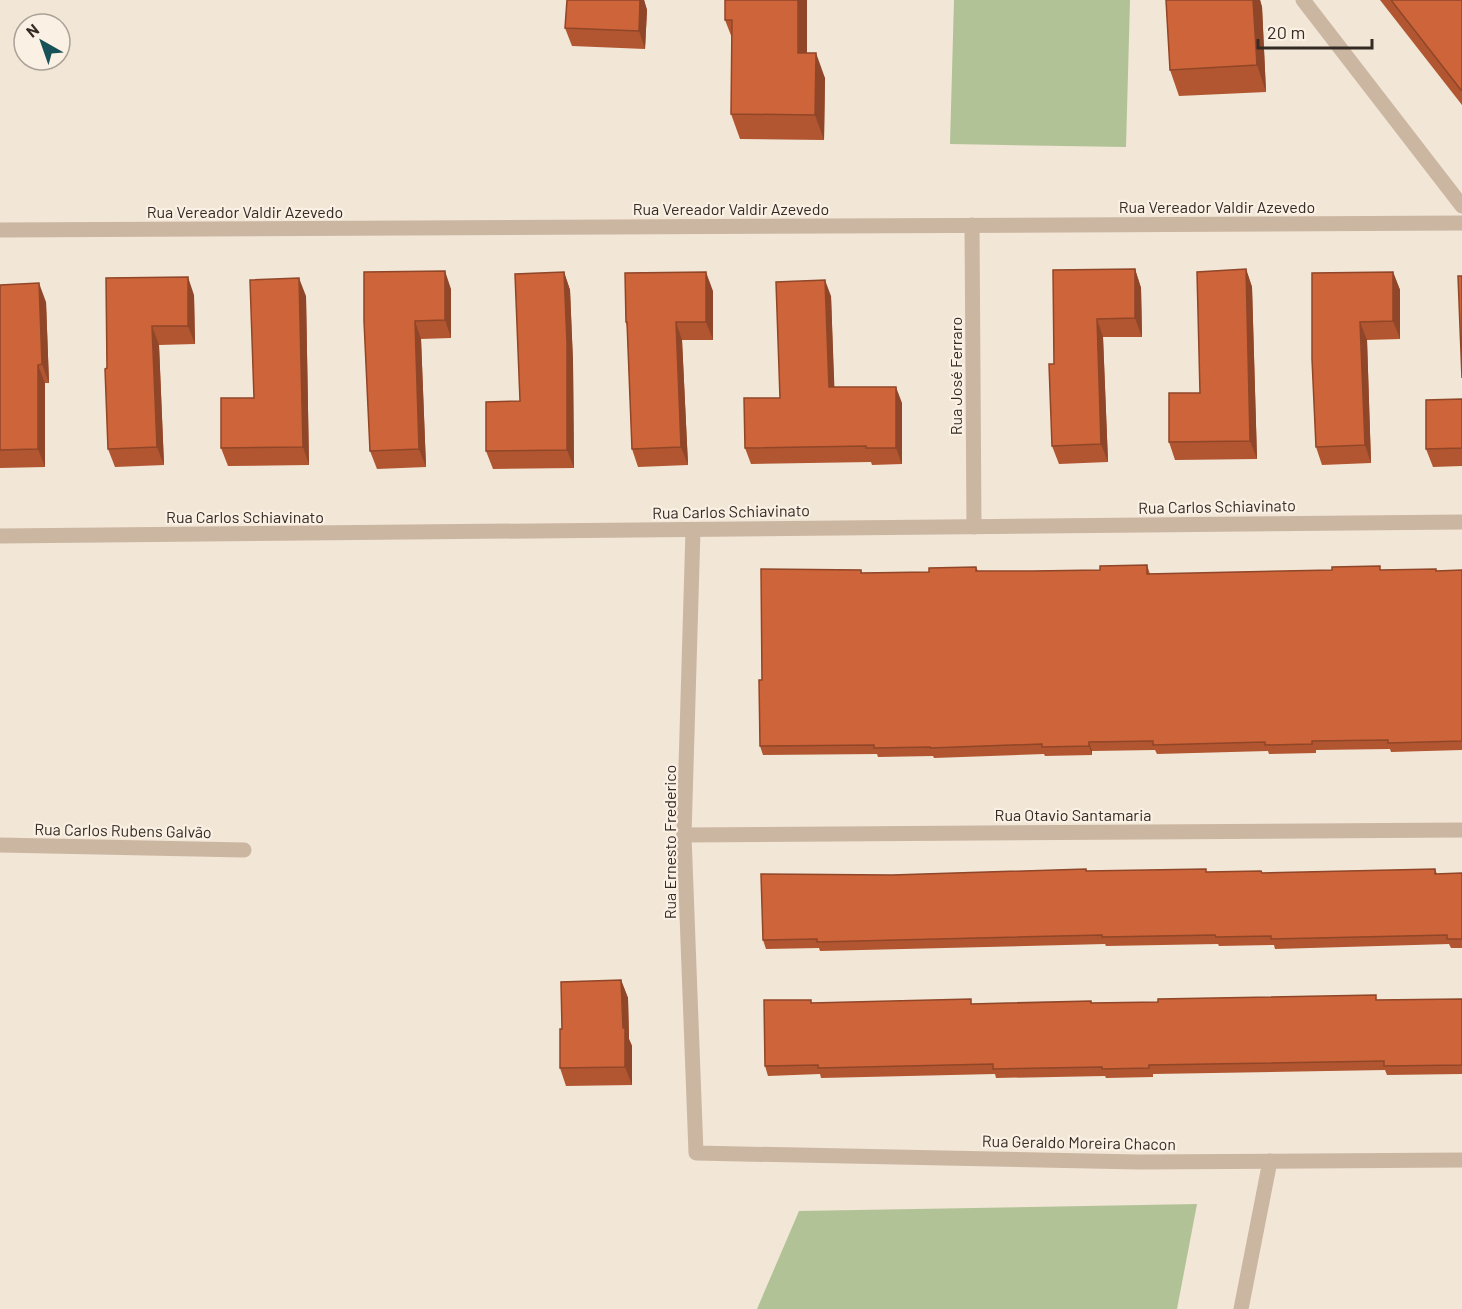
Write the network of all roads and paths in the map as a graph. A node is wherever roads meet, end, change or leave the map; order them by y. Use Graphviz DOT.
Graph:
graph roads {
  1 [pos="1303,0"];
  2 [pos="1462,206"];
  3 [pos="1462,223"];
  4 [pos="972,225"];
  5 [pos="0,230"];
  6 [pos="1462,522"];
  7 [pos="974,527"];
  8 [pos="693,530"];
  9 [pos="0,536"];
  10 [pos="1462,830"];
  11 [pos="684,835"];
  12 [pos="0,845"];
  13 [pos="244,850"];
  14 [pos="696,1153"];
  15 [pos="1462,1160"];
  16 [pos="1270,1161"];
  17 [pos="1242,1309"];
  1 -- 2 [label="street"];
  3 -- 4 [label="street, Rua Vereador Valdir Azevedo"];
  4 -- 5 [label="street, Rua Vereador Valdir Azevedo"];
  4 -- 7 [label="street, Rua José Ferraro"];
  6 -- 7 [label="street, Rua Carlos Schiavinato"];
  7 -- 8 [label="street, Rua Carlos Schiavinato"];
  8 -- 9 [label="street, Rua Carlos Schiavinato"];
  8 -- 11 [label="street, Rua Ernesto Frederico"];
  10 -- 11 [label="street, Rua Otavio Santamaria"];
  11 -- 14 [label="street, Rua Ernesto Frederico"];
  12 -- 13 [label="street, Rua Carlos Rubens Galvão"];
  14 -- 16 [label="street, Rua Geraldo Moreira Chacon"];
  15 -- 16 [label="street, Rua Geraldo Moreira Chacon"];
  16 -- 17 [label="street"];
}
